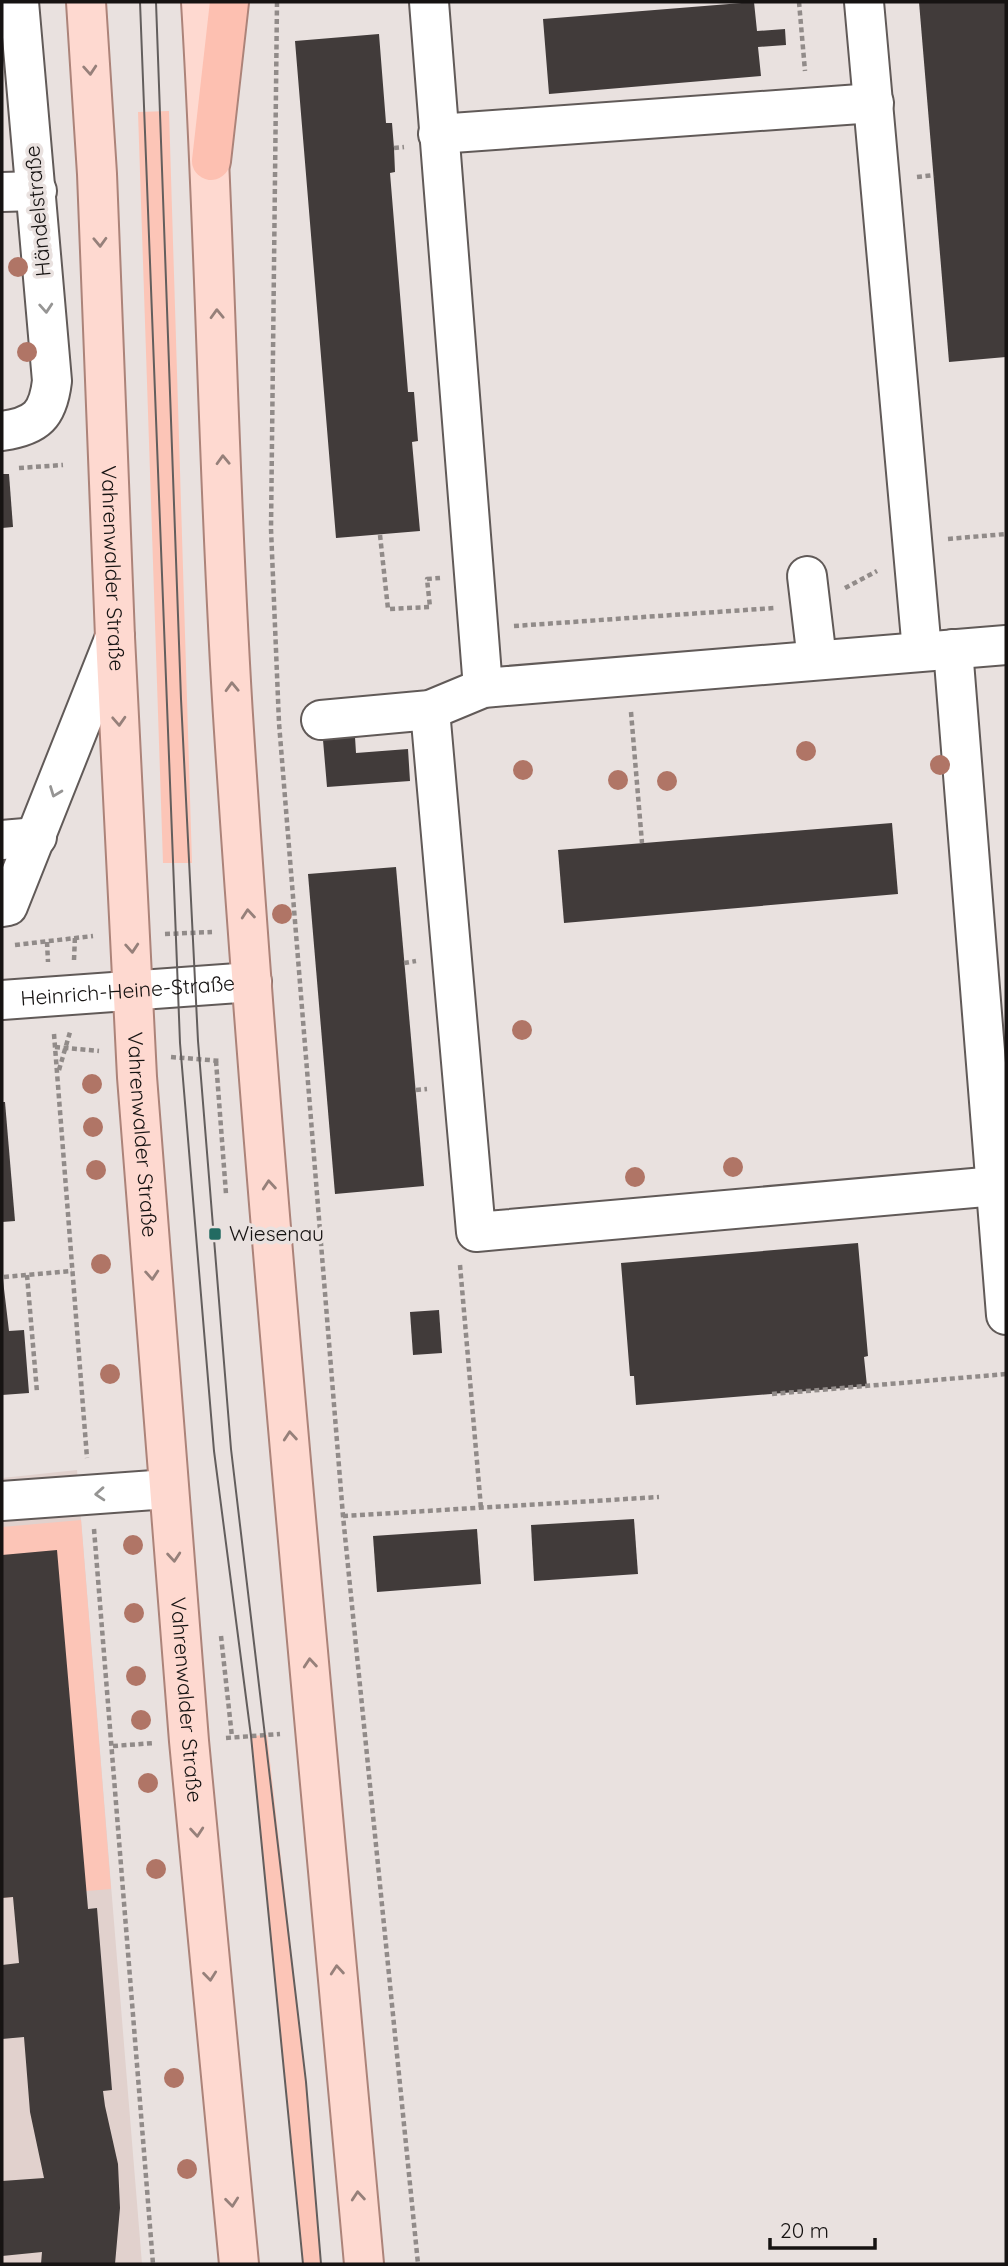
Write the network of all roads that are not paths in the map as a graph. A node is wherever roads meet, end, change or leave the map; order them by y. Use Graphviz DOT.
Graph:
graph roads {
  1 [pos="19,2"];
  2 [pos="86,2"];
  3 [pos="201,2"];
  4 [pos="229,2"];
  5 [pos="429,2"];
  6 [pos="864,2"];
  7 [pos="874,103"];
  8 [pos="438,134"];
  9 [pos="211,161"];
  10 [pos="20,191"];
  11 [pos="2,431"];
  12 [pos="809,591"];
  13 [pos="115,637"];
  14 [pos="1006,645"];
  15 [pos="938,650"];
  16 [pos="817,660"];
  17 [pos="483,688"];
  18 [pos="430,710"];
  19 [pos="321,720"];
  20 [pos="20,838"];
  21 [pos="2,907"];
  22 [pos="252,982"];
  23 [pos="134,990"];
  24 [pos="2,1000"];
  25 [pos="1000,1200"];
  26 [pos="1006,1315"];
  27 [pos="169,1489"];
  28 [pos="2,1501"];
  29 [pos="239,2264"];
  30 [pos="364,2264"];
  1 -- 10 [label="street, Händelstraße"];
  2 -- 13 [label="main road, Vahrenwalder Straße, one-way"];
  3 -- 9 [label="main road"];
  4 -- 9 [label="highway"];
  5 -- 8 [label="street"];
  6 -- 7 [label="street"];
  7 -- 8 [label="street"];
  7 -- 15 [label="street"];
  8 -- 17 [label="street"];
  22 -- 9 [label="main road, one-way"];
  10 -- 11 [label="street, Händelstraße, one-way"];
  12 -- 16 [label="street"];
  13 -- 20 [label="street, one-way"];
  13 -- 23 [label="main road, Vahrenwalder Straße, one-way"];
  14 -- 15 [label="street"];
  15 -- 16 [label="street"];
  15 -- 25 [label="street"];
  16 -- 17 [label="street"];
  17 -- 18 [label="street"];
  18 -- 19 [label="street"];
  18 -- 25 [label="street"];
  20 -- 21 [label="street"];
  22 -- 23 [label="street, Heinrich-Heine-Straße"];
  30 -- 22 [label="main road, one-way"];
  23 -- 24 [label="street, Heinrich-Heine-Straße"];
  23 -- 27 [label="main road, Vahrenwalder Straße, one-way"];
  25 -- 26 [label="street"];
  27 -- 28 [label="street, one-way"];
  27 -- 29 [label="main road, Vahrenwalder Straße, one-way"];
}
